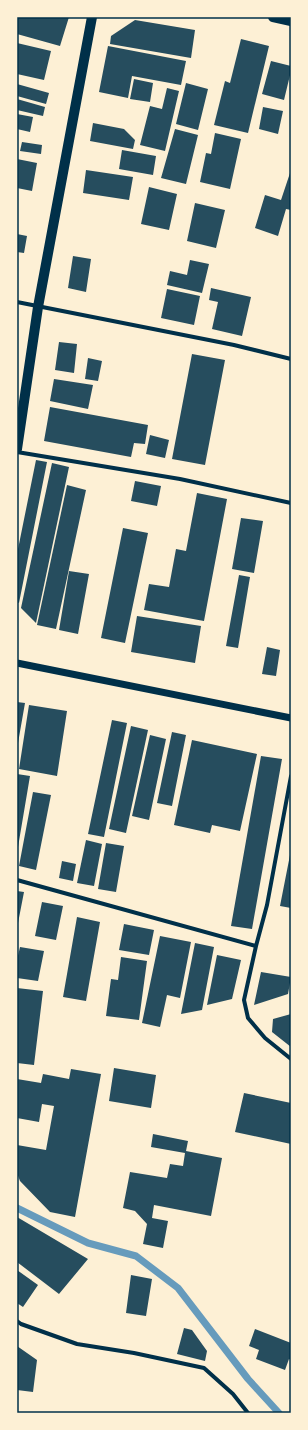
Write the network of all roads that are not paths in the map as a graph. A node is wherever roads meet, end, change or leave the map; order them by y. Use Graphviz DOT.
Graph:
graph roads {
  1 [pos="92,17"];
  2 [pos="273,17"];
  3 [pos="291,21"];
  4 [pos="17,302"];
  5 [pos="38,307"];
  6 [pos="291,359"];
  7 [pos="17,451"];
  8 [pos="291,503"];
  9 [pos="17,663"];
  10 [pos="291,718"];
  11 [pos="291,776"];
  12 [pos="17,880"];
  13 [pos="256,946"];
  14 [pos="291,1059"];
  15 [pos="17,1321"];
  16 [pos="248,1413"];
  1 -- 5 [label="main road"];
  2 -- 3 [label="main road"];
  4 -- 5 [label="street"];
  5 -- 6 [label="street"];
  5 -- 7 [label="main road"];
  7 -- 8 [label="street"];
  9 -- 10 [label="street"];
  11 -- 13 [label="street"];
  12 -- 13 [label="street"];
  13 -- 14 [label="street"];
  15 -- 16 [label="street"];
}
